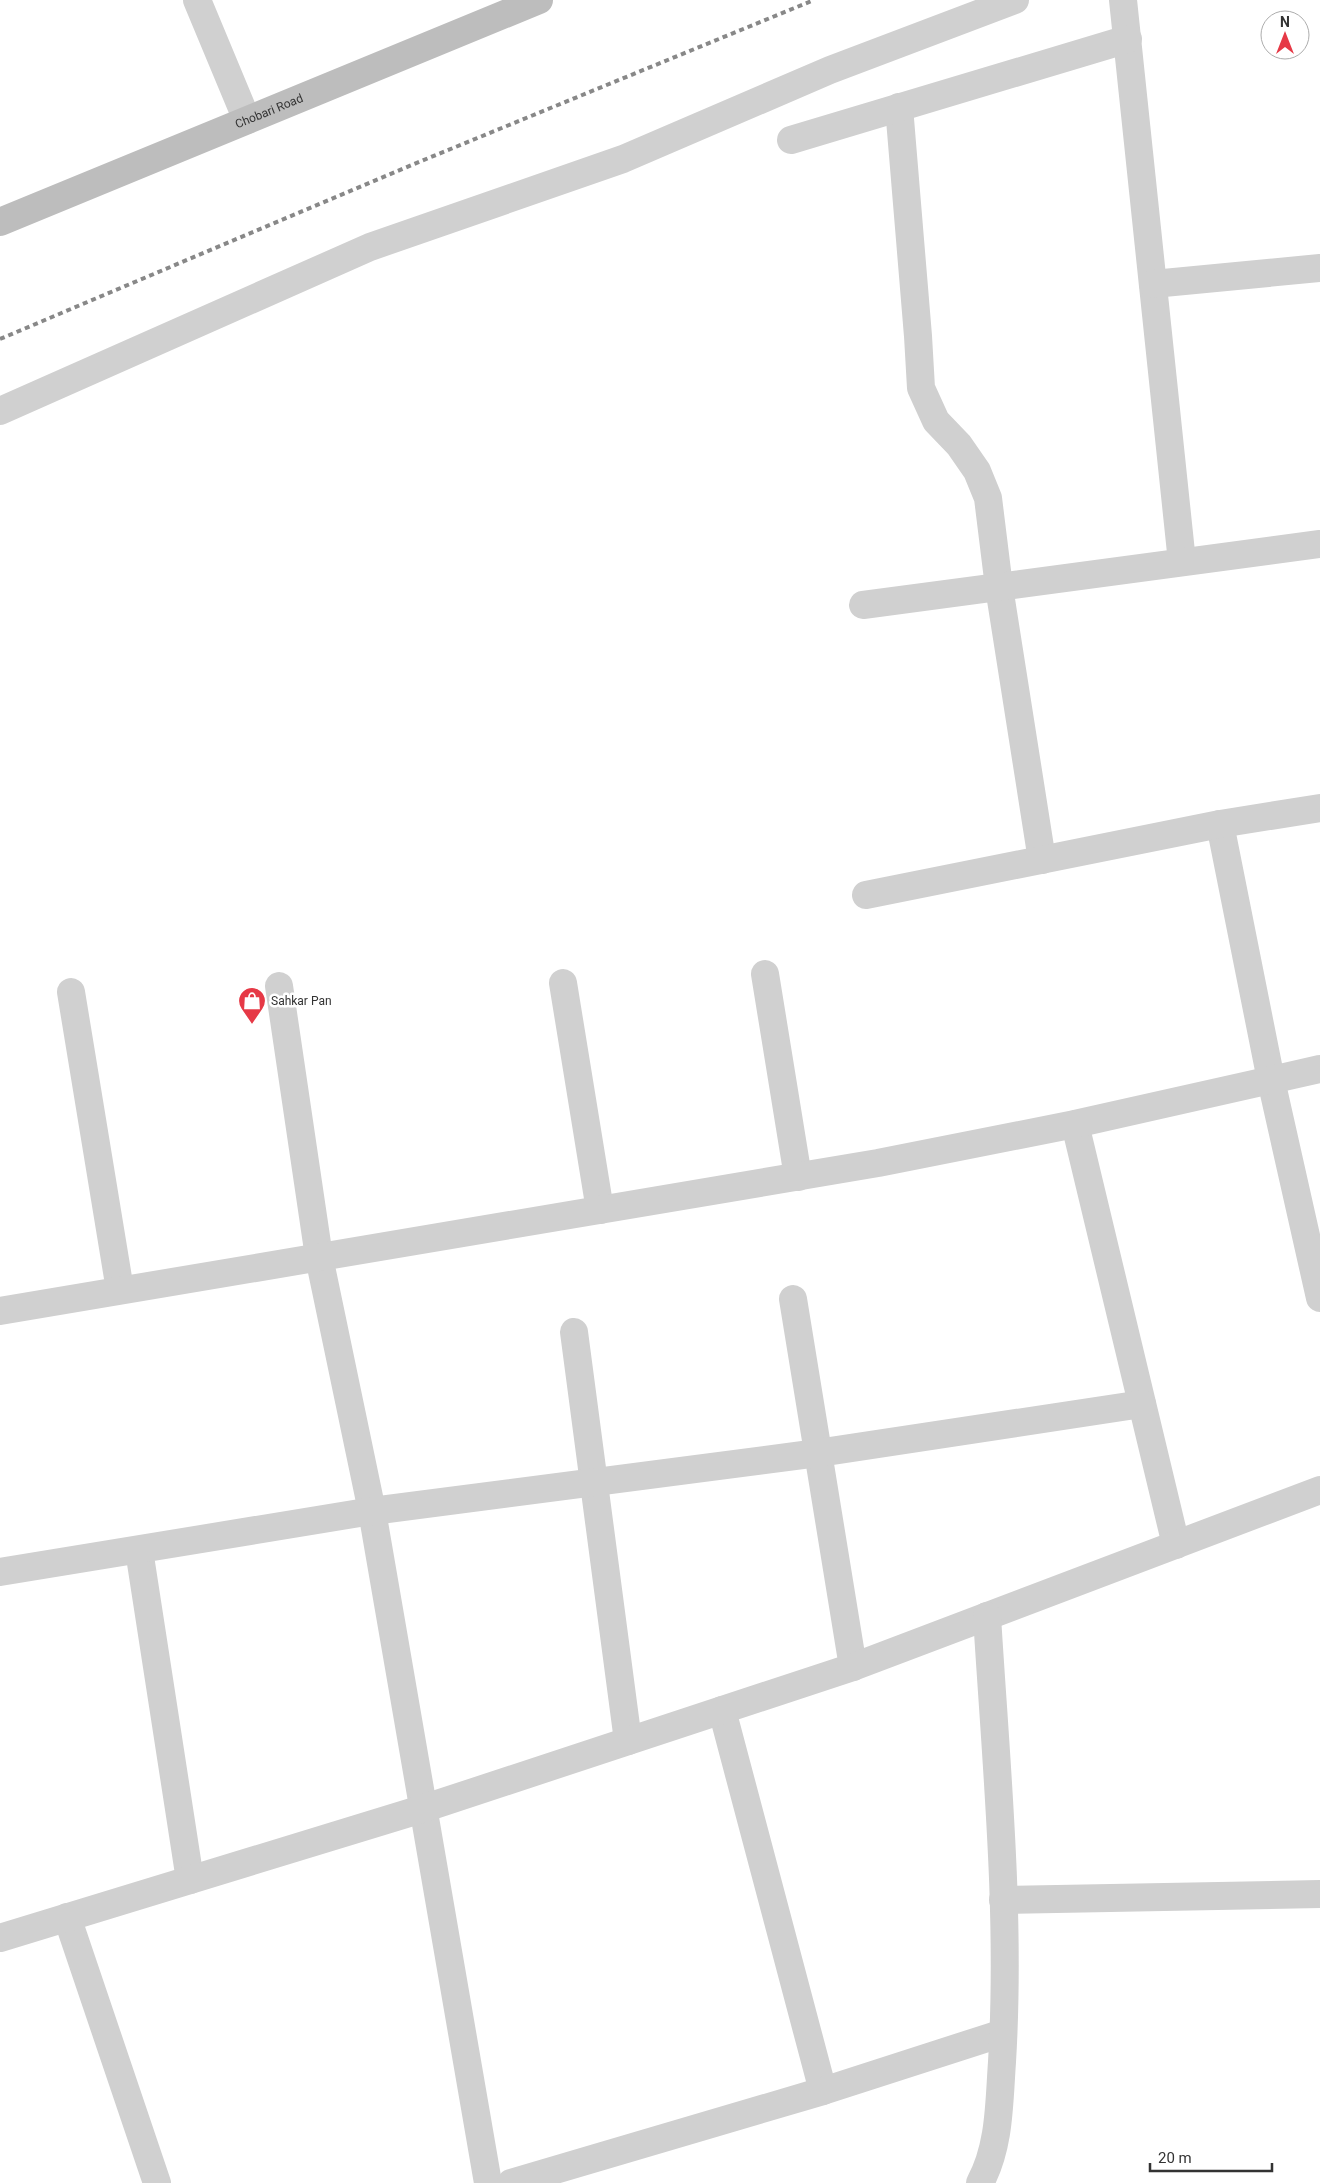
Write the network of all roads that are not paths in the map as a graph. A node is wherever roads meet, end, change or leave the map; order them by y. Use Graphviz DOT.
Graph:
graph roads {
  1 [pos="197,0"];
  2 [pos="539,0"];
  3 [pos="1015,0"];
  4 [pos="1123,0"];
  5 [pos="1128,39"];
  6 [pos="899,108"];
  7 [pos="247,120"];
  8 [pos="791,140"];
  9 [pos="0,222"];
  10 [pos="1320,268"];
  11 [pos="1153,284"];
  12 [pos="0,411"];
  13 [pos="1320,544"];
  14 [pos="1182,562"];
  15 [pos="999,587"];
  16 [pos="863,605"];
  17 [pos="1320,808"];
  18 [pos="1220,824"];
  19 [pos="1042,860"];
  20 [pos="866,895"];
  21 [pos="765,974"];
  22 [pos="563,983"];
  23 [pos="279,986"];
  24 [pos="71,992"];
  25 [pos="1320,1069"];
  26 [pos="1271,1080"];
  27 [pos="1076,1124"];
  28 [pos="798,1177"];
  29 [pos="600,1210"];
  30 [pos="319,1257"];
  31 [pos="120,1290"];
  32 [pos="1320,1298"];
  33 [pos="793,1299"];
  34 [pos="0,1311"];
  35 [pos="574,1332"];
  36 [pos="1142,1404"];
  37 [pos="818,1453"];
  38 [pos="595,1482"];
  39 [pos="1320,1490"];
  40 [pos="372,1511"];
  41 [pos="1176,1545"];
  42 [pos="139,1550"];
  43 [pos="0,1572"];
  44 [pos="987,1616"];
  45 [pos="853,1667"];
  46 [pos="722,1710"];
  47 [pos="628,1741"];
  48 [pos="422,1809"];
  49 [pos="190,1880"];
  50 [pos="1320,1894"];
  51 [pos="1004,1900"];
  52 [pos="67,1918"];
  53 [pos="0,1938"];
  54 [pos="1004,2033"];
  55 [pos="823,2091"];
  56 [pos="157,2183"];
  57 [pos="488,2183"];
  58 [pos="511,2183"];
  59 [pos="980,2183"];
  1 -- 7 [label="street"];
  2 -- 7 [label="street, Chobari Road"];
  3 -- 12 [label="street"];
  4 -- 5 [label="street"];
  5 -- 6 [label="street"];
  5 -- 11 [label="street"];
  6 -- 8 [label="street"];
  6 -- 15 [label="street"];
  7 -- 9 [label="street, Chobari Road"];
  10 -- 11 [label="street"];
  11 -- 14 [label="street"];
  13 -- 14 [label="street"];
  14 -- 15 [label="street"];
  15 -- 16 [label="street"];
  15 -- 19 [label="street"];
  17 -- 18 [label="street"];
  18 -- 19 [label="street"];
  18 -- 26 [label="street"];
  19 -- 20 [label="street"];
  21 -- 28 [label="street"];
  22 -- 29 [label="street"];
  23 -- 30 [label="street"];
  24 -- 31 [label="street"];
  25 -- 26 [label="street"];
  26 -- 27 [label="street"];
  26 -- 32 [label="street"];
  27 -- 28 [label="street"];
  27 -- 36 [label="street"];
  28 -- 29 [label="street"];
  29 -- 30 [label="street"];
  30 -- 31 [label="street"];
  30 -- 40 [label="street"];
  31 -- 34 [label="street"];
  33 -- 37 [label="street"];
  35 -- 38 [label="street"];
  36 -- 37 [label="street"];
  36 -- 41 [label="street"];
  37 -- 38 [label="street"];
  37 -- 45 [label="street"];
  38 -- 40 [label="street"];
  38 -- 47 [label="street"];
  39 -- 41 [label="street"];
  40 -- 42 [label="street"];
  40 -- 48 [label="street"];
  41 -- 44 [label="street"];
  42 -- 43 [label="street"];
  42 -- 49 [label="street"];
  44 -- 45 [label="street"];
  44 -- 51 [label="street"];
  45 -- 46 [label="street"];
  46 -- 47 [label="street"];
  46 -- 55 [label="street"];
  47 -- 48 [label="street"];
  48 -- 49 [label="street"];
  48 -- 57 [label="street"];
  49 -- 52 [label="street"];
  50 -- 51 [label="street"];
  51 -- 54 [label="street"];
  52 -- 53 [label="street"];
  52 -- 56 [label="street"];
  54 -- 55 [label="street"];
  54 -- 59 [label="street"];
  55 -- 58 [label="street"];
}
